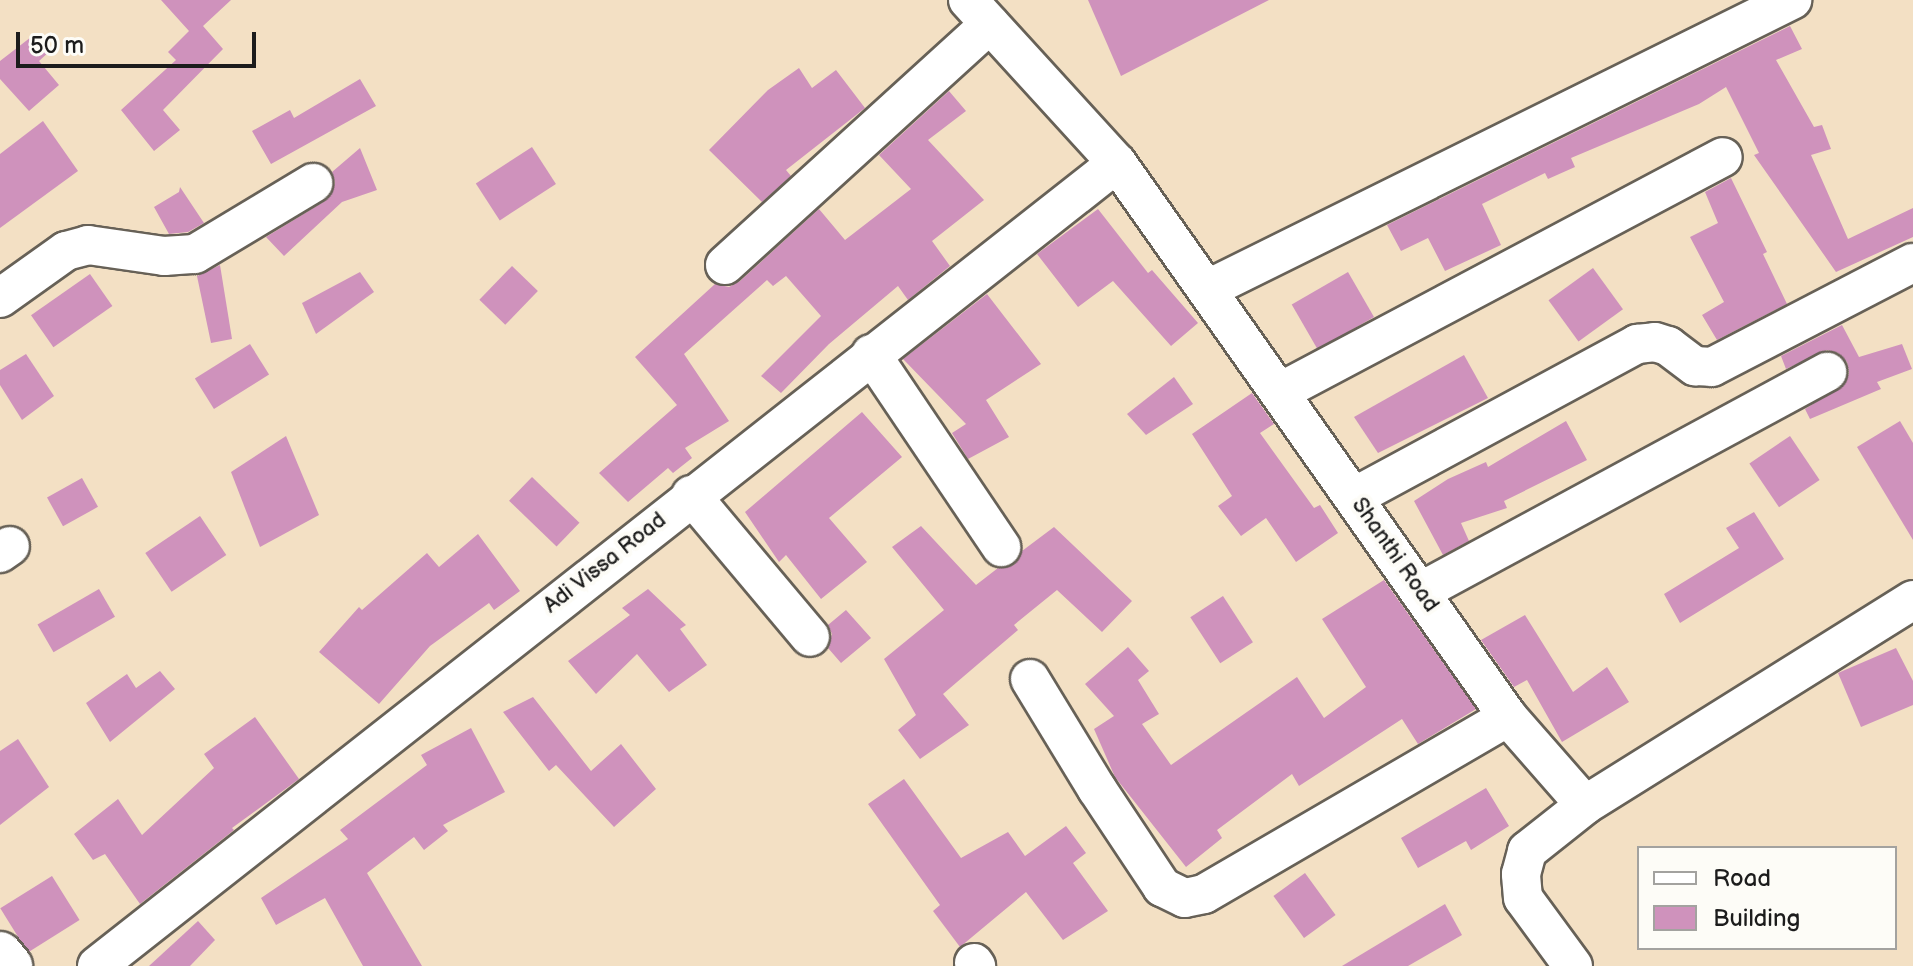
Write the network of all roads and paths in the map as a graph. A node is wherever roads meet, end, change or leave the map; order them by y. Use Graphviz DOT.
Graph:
graph roads {
  1 [pos="1792,0"];
  2 [pos="979,12"];
  3 [pos="1723,157"];
  4 [pos="1117,163"];
  5 [pos="313,183"];
  6 [pos="1913,263"];
  7 [pos="725,265"];
  8 [pos="1208,289"];
  9 [pos="0,298"];
  10 [pos="871,354"];
  11 [pos="1827,372"];
  12 [pos="1280,392"];
  13 [pos="691,495"];
  14 [pos="1354,497"];
  15 [pos="1001,547"];
  16 [pos="1420,592"];
  17 [pos="1913,600"];
  18 [pos="810,637"];
  19 [pos="1030,679"];
  20 [pos="1508,717"];
  21 [pos="1585,805"];
  22 [pos="0,954"];
  23 [pos="10,966"];
  24 [pos="97,966"];
  25 [pos="1573,966"];
  1 -- 8 [label="street"];
  2 -- 4 [label="street, Shanthi Road"];
  2 -- 7 [label="street"];
  3 -- 12 [label="street"];
  4 -- 8 [label="street, Shanthi Road"];
  4 -- 10 [label="street, Adi Vissa Road"];
  5 -- 9 [label="street"];
  6 -- 14 [label="street"];
  8 -- 12 [label="street, Shanthi Road"];
  10 -- 13 [label="street, Adi Vissa Road"];
  10 -- 15 [label="street"];
  11 -- 16 [label="street"];
  12 -- 14 [label="street, Shanthi Road"];
  13 -- 18 [label="street"];
  13 -- 24 [label="street, Adi Vissa Road"];
  14 -- 16 [label="street, Shanthi Road"];
  16 -- 20 [label="street, Shanthi Road"];
  17 -- 21 [label="street"];
  19 -- 20 [label="street"];
  20 -- 21 [label="street, Shanthi Road"];
  21 -- 25 [label="street"];
  22 -- 23 [label="street"];
}
